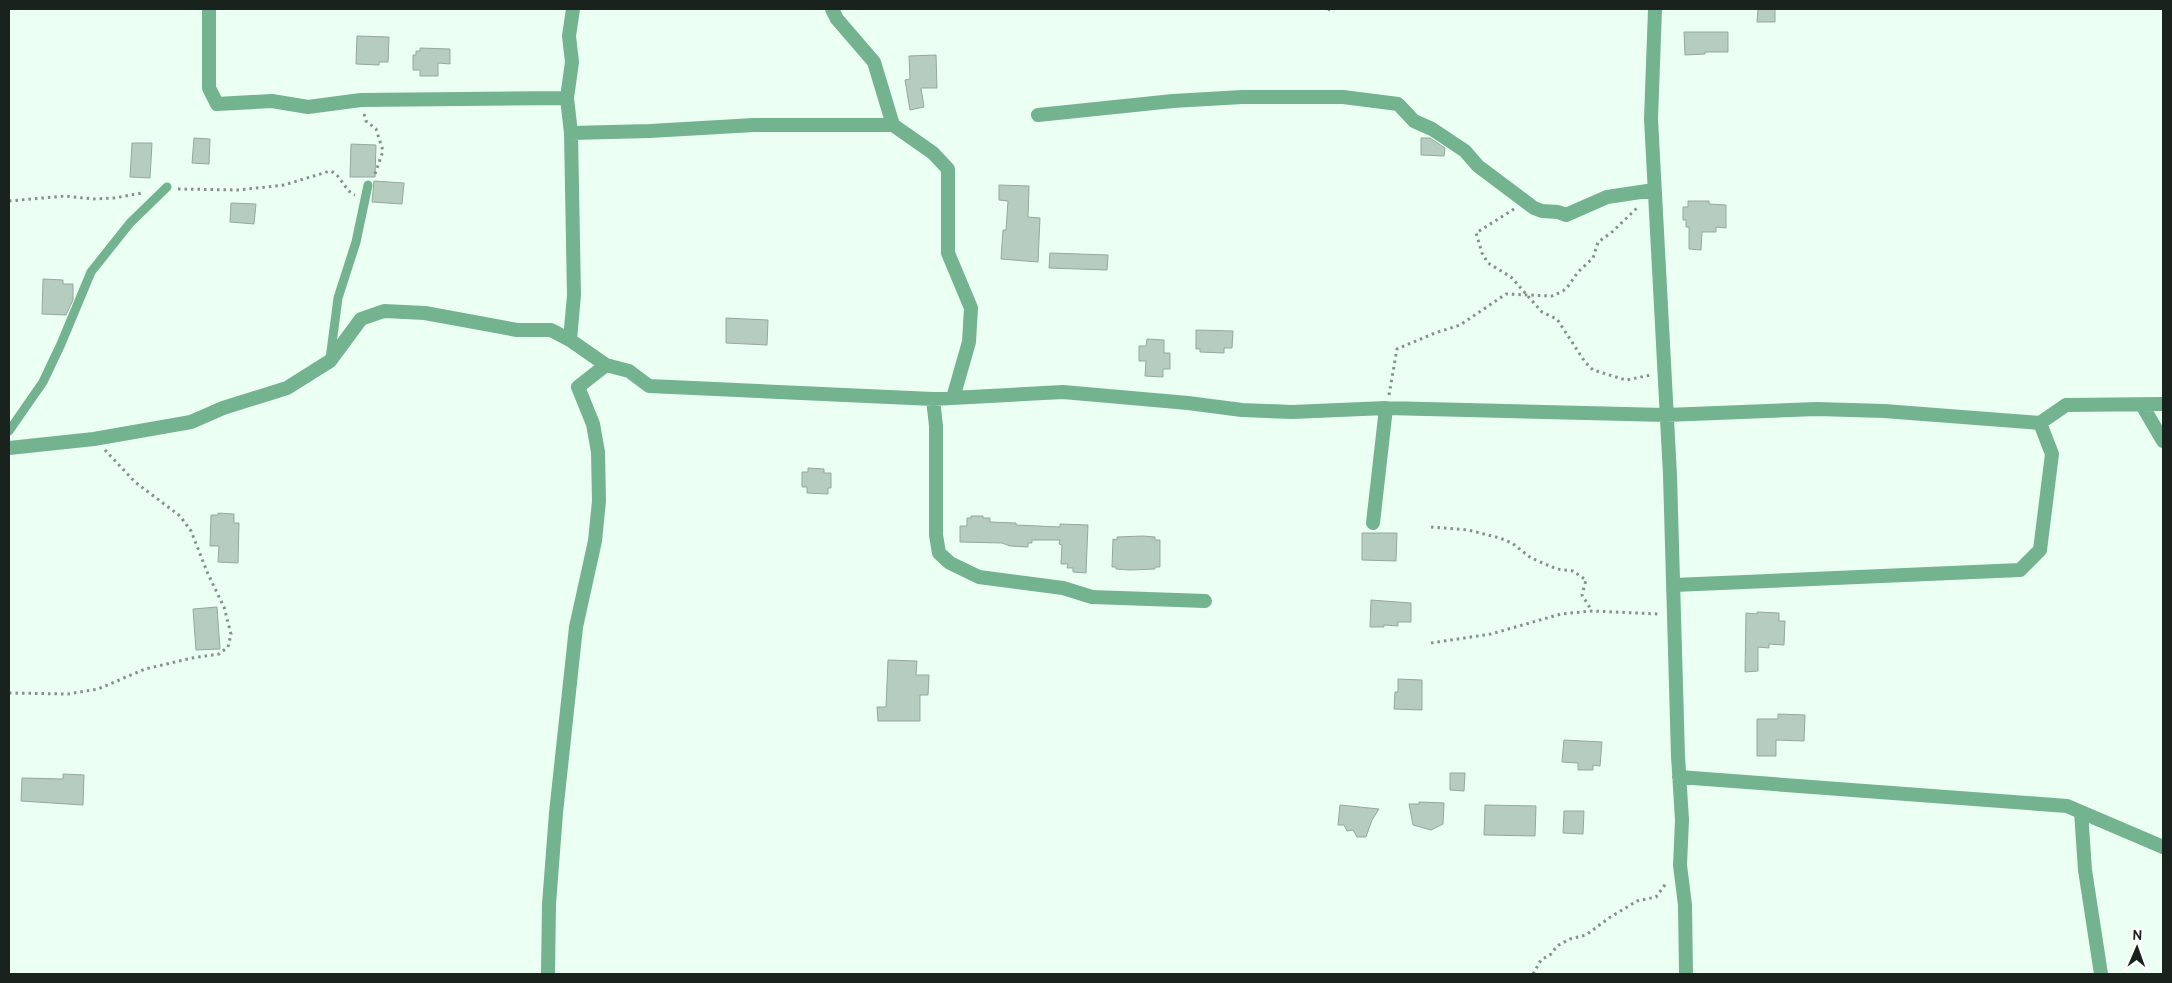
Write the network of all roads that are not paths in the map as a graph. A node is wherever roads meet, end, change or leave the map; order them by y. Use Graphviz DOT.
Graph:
graph roads {
  1 [pos="208,9"];
  2 [pos="573,9"];
  3 [pos="832,9"];
  4 [pos="1655,9"];
  5 [pos="567,98"];
  6 [pos="1038,115"];
  7 [pos="893,125"];
  8 [pos="571,132"];
  9 [pos="368,185"];
  10 [pos="166,187"];
  11 [pos="1654,190"];
  12 [pos="570,340"];
  13 [pos="330,361"];
  14 [pos="606,365"];
  15 [pos="953,398"];
  16 [pos="933,399"];
  17 [pos="2163,404"];
  18 [pos="2142,405"];
  19 [pos="1386,408"];
  20 [pos="1666,415"];
  21 [pos="2040,423"];
  22 [pos="9,431"];
  23 [pos="2163,441"];
  24 [pos="9,448"];
  25 [pos="1373,523"];
  26 [pos="1674,584"];
  27 [pos="1205,601"];
  28 [pos="1679,778"];
  29 [pos="2081,812"];
  30 [pos="2163,847"];
  31 [pos="548,974"];
  32 [pos="1686,974"];
  33 [pos="2101,974"];
  1 -- 5 [label="street"];
  2 -- 5 [label="street"];
  3 -- 7 [label="street"];
  4 -- 11 [label="street"];
  5 -- 8 [label="street"];
  6 -- 11 [label="street"];
  7 -- 8 [label="street"];
  7 -- 15 [label="street"];
  8 -- 12 [label="street"];
  9 -- 13 [label="lane"];
  10 -- 22 [label="lane"];
  11 -- 20 [label="street"];
  12 -- 13 [label="street"];
  12 -- 14 [label="street"];
  13 -- 24 [label="street"];
  14 -- 16 [label="street"];
  14 -- 31 [label="street"];
  15 -- 16 [label="street"];
  15 -- 19 [label="street"];
  16 -- 27 [label="street"];
  17 -- 18 [label="street"];
  18 -- 21 [label="street"];
  18 -- 23 [label="street"];
  19 -- 20 [label="street"];
  19 -- 25 [label="street"];
  20 -- 21 [label="street"];
  20 -- 26 [label="street"];
  21 -- 26 [label="street"];
  26 -- 28 [label="street"];
  28 -- 29 [label="street"];
  28 -- 32 [label="street"];
  29 -- 30 [label="street"];
  29 -- 33 [label="street"];
}
